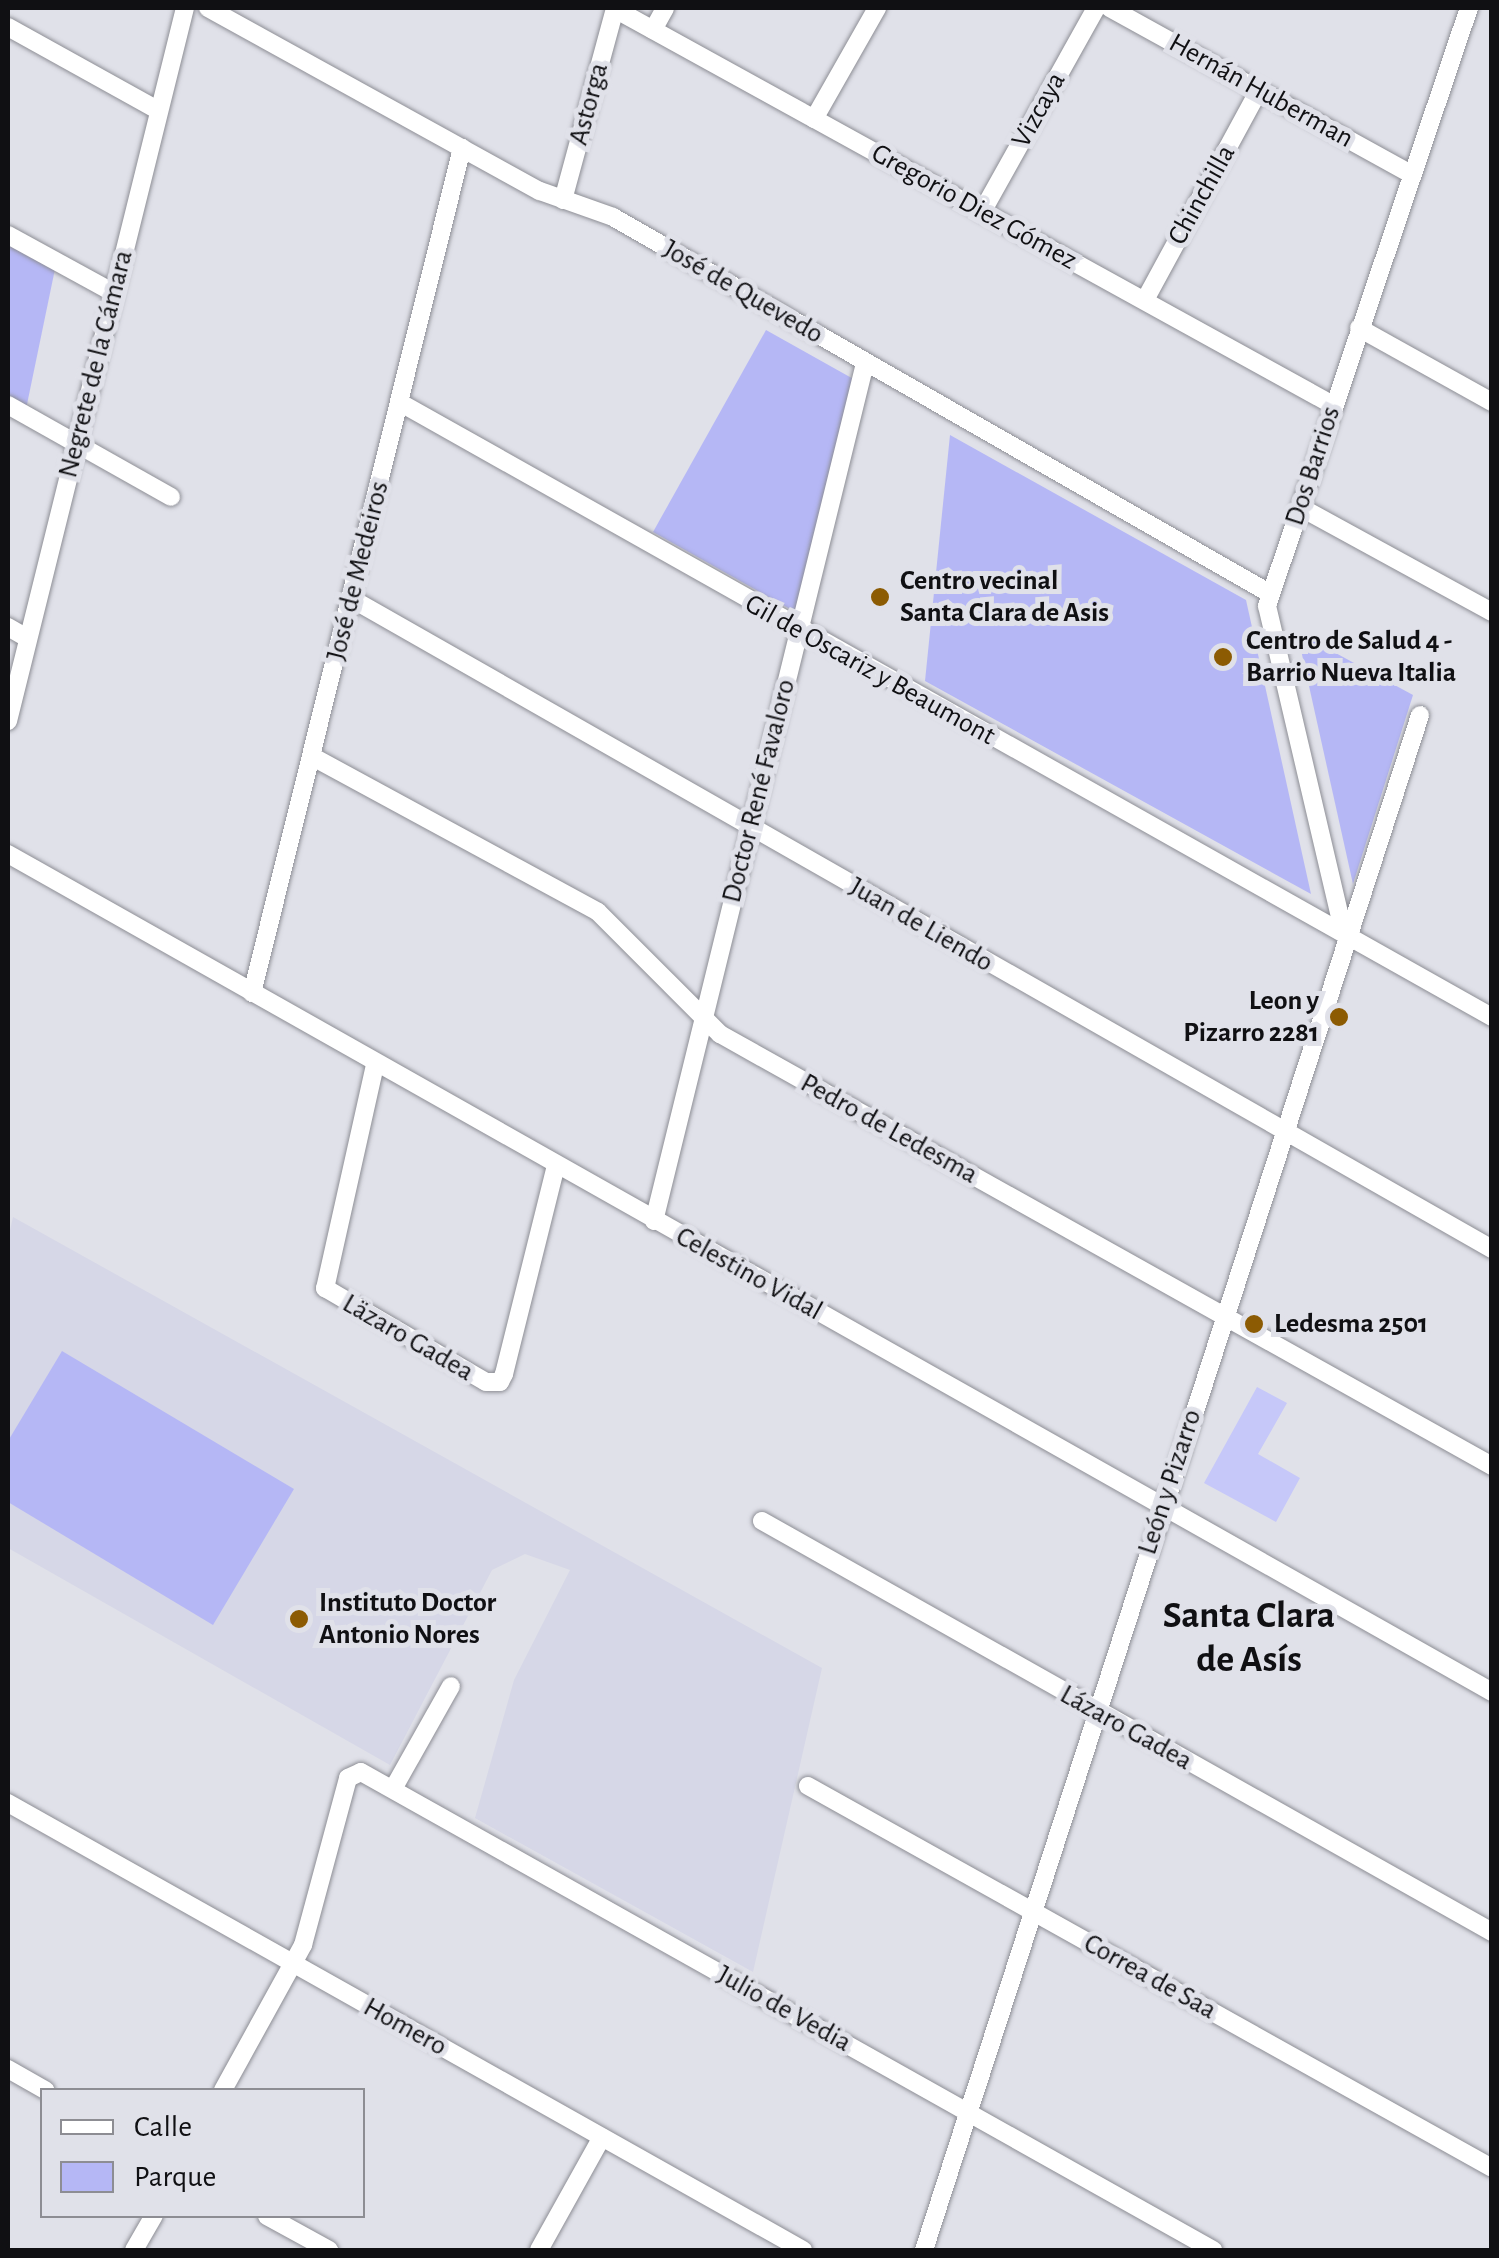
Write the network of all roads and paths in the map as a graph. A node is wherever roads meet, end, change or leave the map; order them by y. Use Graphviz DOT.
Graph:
graph roads {
  1 [pos="185,8"];
  2 [pos="208,8"];
  3 [pos="615,8"];
  4 [pos="665,8"];
  5 [pos="877,8"];
  6 [pos="1096,8"];
  7 [pos="1110,8"];
  8 [pos="1469,8"];
  9 [pos="8,27"];
  10 [pos="653,30"];
  11 [pos="1260,90"];
  12 [pos="158,110"];
  13 [pos="814,120"];
  14 [pos="462,148"];
  15 [pos="1412,176"];
  16 [pos="563,200"];
  17 [pos="982,212"];
  18 [pos="8,235"];
  19 [pos="114,294"];
  20 [pos="1145,300"];
  21 [pos="1359,328"];
  22 [pos="865,363"];
  23 [pos="398,402"];
  24 [pos="1492,402"];
  25 [pos="8,405"];
  26 [pos="1333,406"];
  27 [pos="77,444"];
  28 [pos="171,496"];
  29 [pos="1300,507"];
  30 [pos="1269,593"];
  31 [pos="352,599"];
  32 [pos="1492,612"];
  33 [pos="8,627"];
  34 [pos="799,631"];
  35 [pos="27,638"];
  36 [pos="1420,715"];
  37 [pos="8,721"];
  38 [pos="313,757"];
  39 [pos="750,826"];
  40 [pos="8,854"];
  41 [pos="1346,935"];
  42 [pos="252,994"];
  43 [pos="1492,1017"];
  44 [pos="702,1021"];
  45 [pos="375,1064"];
  46 [pos="1284,1133"];
  47 [pos="556,1165"];
  48 [pos="654,1220"];
  49 [pos="1492,1249"];
  50 [pos="1223,1317"];
  51 [pos="1492,1466"];
  52 [pos="1162,1507"];
  53 [pos="762,1520"];
  54 [pos="451,1686"];
  55 [pos="1492,1692"];
  56 [pos="1096,1711"];
  57 [pos="808,1786"];
  58 [pos="393,1789"];
  59 [pos="8,1804"];
  60 [pos="1033,1912"];
  61 [pos="1492,1932"];
  62 [pos="294,1965"];
  63 [pos="8,2069"];
  64 [pos="42,2088"];
  65 [pos="225,2088"];
  66 [pos="968,2112"];
  67 [pos="602,2137"];
  68 [pos="1492,2168"];
  69 [pos="153,2218"];
  70 [pos="271,2218"];
  71 [pos="134,2250"];
  72 [pos="329,2250"];
  73 [pos="539,2250"];
  74 [pos="803,2250"];
  75 [pos="924,2250"];
  76 [pos="1213,2250"];
  1 -- 12 [label="street, Negrete de la Cámara"];
  2 -- 14 [label="street, José de Quevedo"];
  3 -- 10 [label="street, Gregorio Diez Gómez"];
  3 -- 16 [label="street, Astorga"];
  4 -- 10 [label="street"];
  5 -- 13 [label="street"];
  6 -- 17 [label="street, Vizcaya"];
  7 -- 11 [label="street, Hernán Huberman"];
  8 -- 15 [label="street, Dos Barrios"];
  9 -- 12 [label="street"];
  10 -- 13 [label="street, Gregorio Diez Gómez"];
  11 -- 15 [label="street, Hernán Huberman"];
  11 -- 20 [label="street, Chinchilla"];
  12 -- 19 [label="street, Negrete de la Cámara"];
  13 -- 17 [label="street, Gregorio Diez Gómez"];
  14 -- 16 [label="street, José de Quevedo"];
  14 -- 23 [label="street, José de Medeiros"];
  15 -- 21 [label="street, Dos Barrios"];
  16 -- 22 [label="street, José de Quevedo"];
  17 -- 20 [label="street, Gregorio Diez Gómez"];
  18 -- 19 [label="street"];
  19 -- 27 [label="street, Negrete de la Cámara"];
  20 -- 26 [label="street, Gregorio Diez Gómez"];
  21 -- 24 [label="street"];
  21 -- 26 [label="street, Dos Barrios"];
  22 -- 30 [label="street, José de Quevedo"];
  22 -- 34 [label="street, Doctor René Favaloro"];
  23 -- 31 [label="street, José de Medeiros"];
  23 -- 34 [label="street, Gil de Oscariz y Beaumont"];
  25 -- 27 [label="street"];
  26 -- 29 [label="street, Dos Barrios"];
  27 -- 28 [label="street"];
  27 -- 35 [label="street, Negrete de la Cámara"];
  29 -- 30 [label="street, Dos Barrios"];
  29 -- 32 [label="street"];
  30 -- 41 [label="street, Dos Barrios"];
  31 -- 38 [label="street, José de Medeiros"];
  31 -- 39 [label="street, Juan de Liendo"];
  33 -- 35 [label="street"];
  34 -- 39 [label="street, Doctor René Favaloro"];
  34 -- 41 [label="street, Gil de Oscariz y Beaumont"];
  35 -- 37 [label="street, Negrete de la Cámara"];
  36 -- 41 [label="street, León y Pizarro"];
  38 -- 42 [label="street, José de Medeiros"];
  38 -- 44 [label="street, Pedro de Ledesma"];
  39 -- 44 [label="street, Doctor René Favaloro"];
  39 -- 46 [label="street, Juan de Liendo"];
  40 -- 42 [label="street, Celestino Vidal"];
  41 -- 43 [label="street, Gil de Oscariz y Beaumont"];
  41 -- 46 [label="street, León y Pizarro"];
  42 -- 45 [label="street, Celestino Vidal"];
  44 -- 48 [label="street, Doctor René Favaloro"];
  44 -- 50 [label="street, Pedro de Ledesma"];
  45 -- 47 [label="street, Celestino Vidal"];
  45 -- 47 [label="street, Läzaro Gadea"];
  46 -- 49 [label="street, Juan de Liendo"];
  46 -- 50 [label="street, León y Pizarro"];
  47 -- 48 [label="street, Celestino Vidal"];
  48 -- 52 [label="street, Celestino Vidal"];
  50 -- 51 [label="street, Pedro de Ledesma"];
  50 -- 52 [label="street, León y Pizarro"];
  52 -- 55 [label="street, Celestino Vidal"];
  52 -- 56 [label="street, León y Pizarro"];
  53 -- 56 [label="street, Lázaro Gadea"];
  54 -- 58 [label="street"];
  56 -- 60 [label="street, León y Pizarro"];
  56 -- 61 [label="street, Lázaro Gadea"];
  57 -- 60 [label="street, Correa de Saa"];
  58 -- 62 [label="street, Julio de Vedia"];
  58 -- 66 [label="street, Julio de Vedia"];
  59 -- 62 [label="street, Homero"];
  60 -- 66 [label="street, León y Pizarro"];
  60 -- 68 [label="street, Correa de Saa"];
  62 -- 65 [label="street"];
  62 -- 67 [label="street, Homero"];
  63 -- 64 [label="street"];
  66 -- 75 [label="street, León y Pizarro"];
  66 -- 76 [label="street, Julio de Vedia"];
  67 -- 73 [label="street"];
  67 -- 74 [label="street, Homero"];
  69 -- 71 [label="street"];
  70 -- 72 [label="street"];
}
